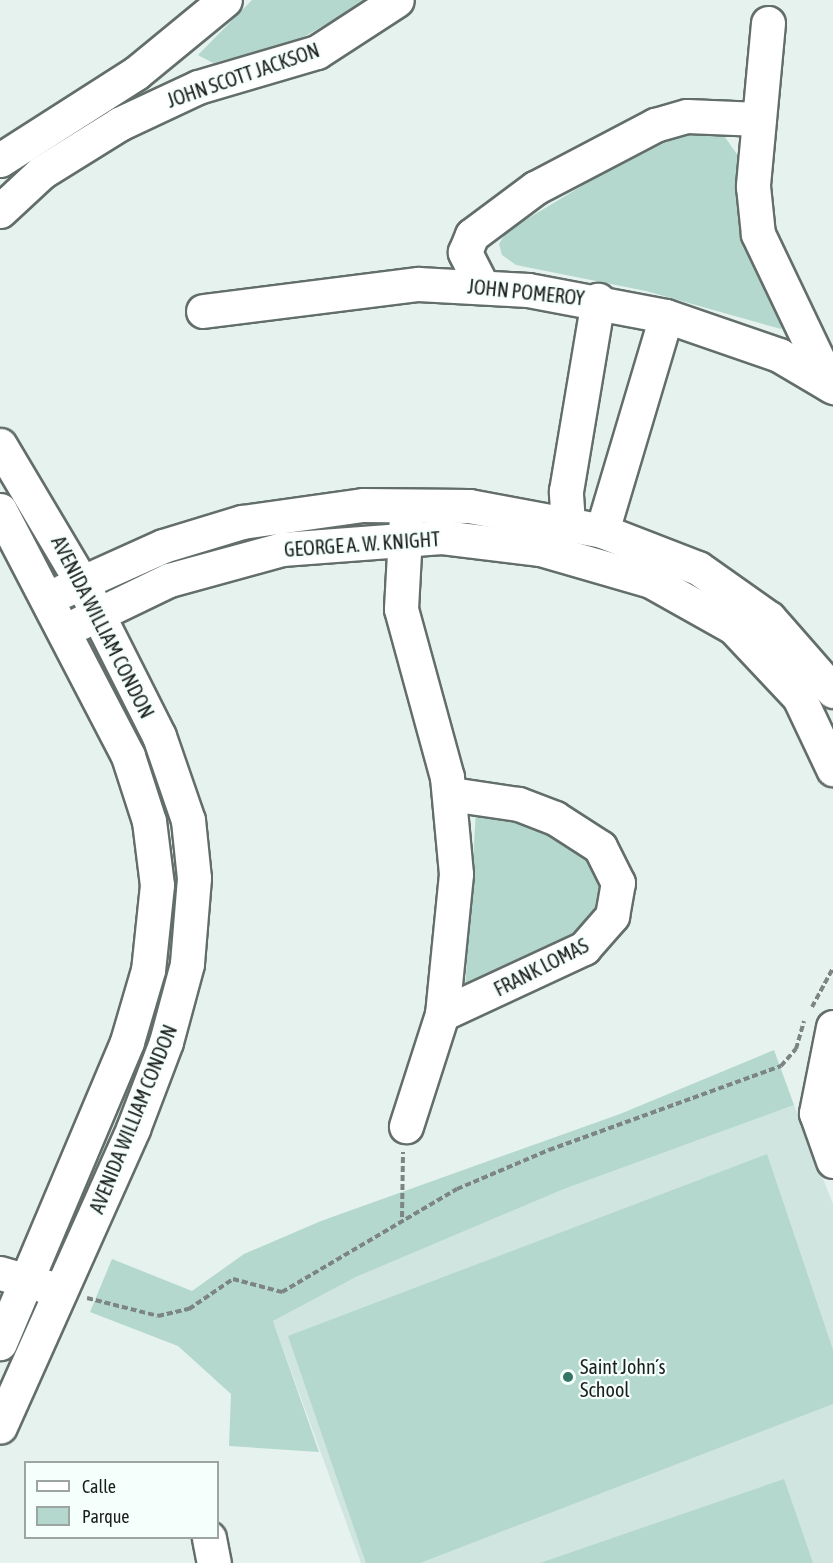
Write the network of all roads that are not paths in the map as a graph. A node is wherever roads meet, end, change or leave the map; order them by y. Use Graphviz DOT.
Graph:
graph roads {
  1 [pos="225,0"];
  2 [pos="397,0"];
  3 [pos="768,23"];
  4 [pos="759,119"];
  5 [pos="0,160"];
  6 [pos="0,211"];
  7 [pos="481,284"];
  8 [pos="598,300"];
  9 [pos="203,311"];
  10 [pos="666,316"];
  11 [pos="801,327"];
  12 [pos="779,355"];
  13 [pos="832,386"];
  14 [pos="0,445"];
  15 [pos="407,502"];
  16 [pos="0,510"];
  17 [pos="568,523"];
  18 [pos="602,531"];
  19 [pos="404,537"];
  20 [pos="82,583"];
  21 [pos="47,598"];
  22 [pos="98,613"];
  23 [pos="64,632"];
  24 [pos="833,691"];
  25 [pos="833,769"];
  26 [pos="450,794"];
  27 [pos="442,1014"];
  28 [pos="833,1027"];
  29 [pos="825,1102"];
  30 [pos="406,1126"];
  31 [pos="833,1161"];
  32 [pos="14,1277"];
  33 [pos="61,1291"];
  34 [pos="0,1343"];
  35 [pos="0,1427"];
  36 [pos="209,1539"];
  37 [pos="214,1563"];
  1 -- 5 [label="street"];
  2 -- 6 [label="street, JOHN SCOTT JACKSON"];
  3 -- 4 [label="street"];
  4 -- 7 [label="street"];
  4 -- 11 [label="street"];
  7 -- 8 [label="street, JOHN POMEROY"];
  7 -- 9 [label="street, JOHN POMEROY"];
  8 -- 10 [label="street, JOHN POMEROY"];
  8 -- 17 [label="street"];
  10 -- 12 [label="street, JOHN POMEROY"];
  10 -- 18 [label="street"];
  11 -- 12 [label="street"];
  11 -- 13 [label="street"];
  12 -- 13 [label="street, JOHN POMEROY"];
  14 -- 20 [label="street, AVENIDA WILLIAM CONDON"];
  15 -- 17 [label="street, GEORGE A. W. KNIGHT"];
  15 -- 19 [label="street"];
  15 -- 20 [label="street, GEORGE A. W. KNIGHT"];
  16 -- 21 [label="street, AVENIDA WILLIAM CONDON"];
  17 -- 18 [label="street, GEORGE A. W. KNIGHT"];
  18 -- 24 [label="street, GEORGE A. W. KNIGHT"];
  19 -- 22 [label="street, GEORGE A. W. KNIGHT"];
  19 -- 25 [label="street, GEORGE A. W. KNIGHT"];
  19 -- 26 [label="street"];
  20 -- 21 [label="street, GEORGE A. W. KNIGHT"];
  20 -- 22 [label="street, AVENIDA WILLIAM CONDON"];
  21 -- 23 [label="street, AVENIDA WILLIAM CONDON"];
  22 -- 23 [label="street, GEORGE A. W. KNIGHT"];
  22 -- 33 [label="street, AVENIDA WILLIAM CONDON"];
  23 -- 32 [label="street, AVENIDA WILLIAM CONDON"];
  26 -- 27 [label="street"];
  26 -- 27 [label="street, FRANK LOMAS"];
  27 -- 30 [label="street"];
  28 -- 29 [label="street"];
  29 -- 31 [label="street"];
  32 -- 33 [label="street"];
  32 -- 34 [label="street, AVENIDA WILLIAM CONDON"];
  33 -- 35 [label="street, AVENIDA WILLIAM CONDON"];
  36 -- 37 [label="street"];
}
